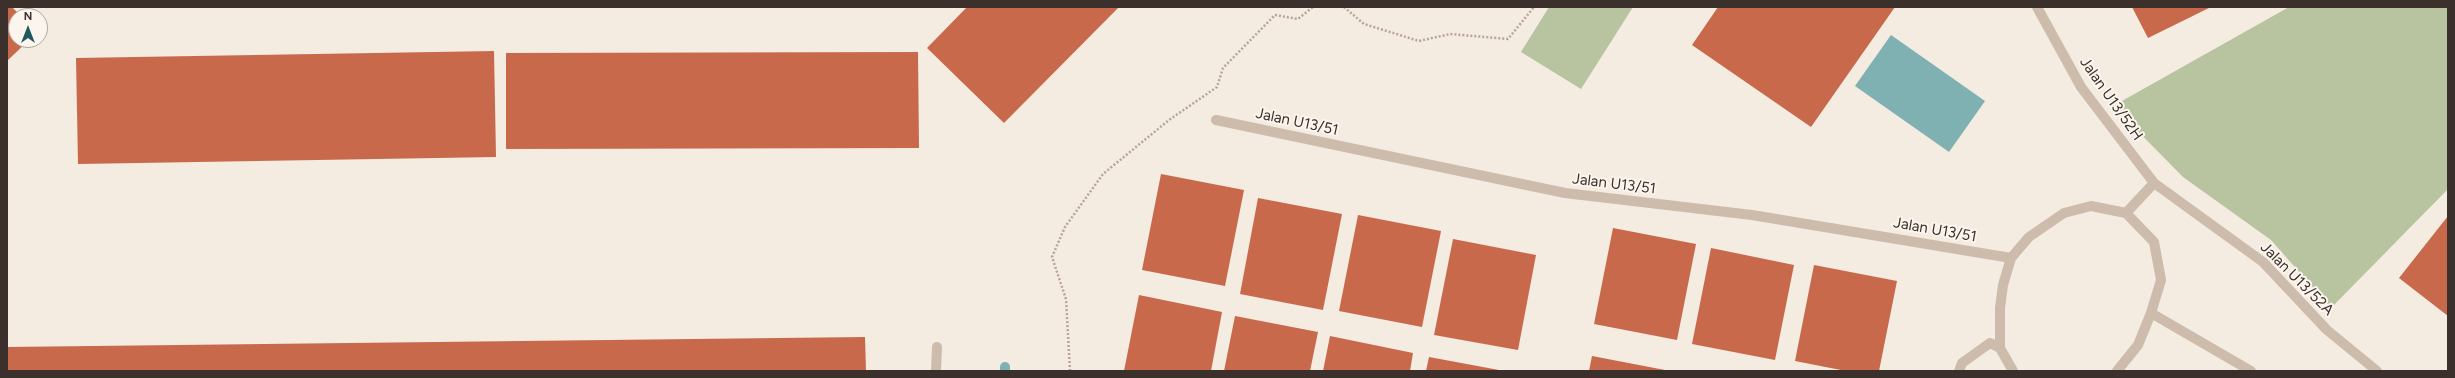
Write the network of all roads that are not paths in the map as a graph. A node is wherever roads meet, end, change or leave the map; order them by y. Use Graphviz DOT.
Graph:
graph roads {
  1 [pos="2037,7"];
  2 [pos="1216,120"];
  3 [pos="2154,183"];
  4 [pos="2126,213"];
  5 [pos="2011,258"];
  6 [pos="2151,313"];
  7 [pos="937,347"];
  8 [pos="2000,348"];
  9 [pos="936,371"];
  10 [pos="1958,371"];
  11 [pos="2013,371"];
  12 [pos="2117,371"];
  13 [pos="2250,371"];
  14 [pos="2377,371"];
  1 -- 3 [label="street, Jalan U13/52H"];
  2 -- 5 [label="street, Jalan U13/51"];
  3 -- 4 [label="street"];
  3 -- 14 [label="street, Jalan U13/52A"];
  4 -- 5 [label="street"];
  4 -- 6 [label="street"];
  5 -- 8 [label="street"];
  6 -- 12 [label="street"];
  6 -- 13 [label="street"];
  7 -- 9 [label="street"];
  8 -- 10 [label="street"];
  8 -- 11 [label="street"];
}
